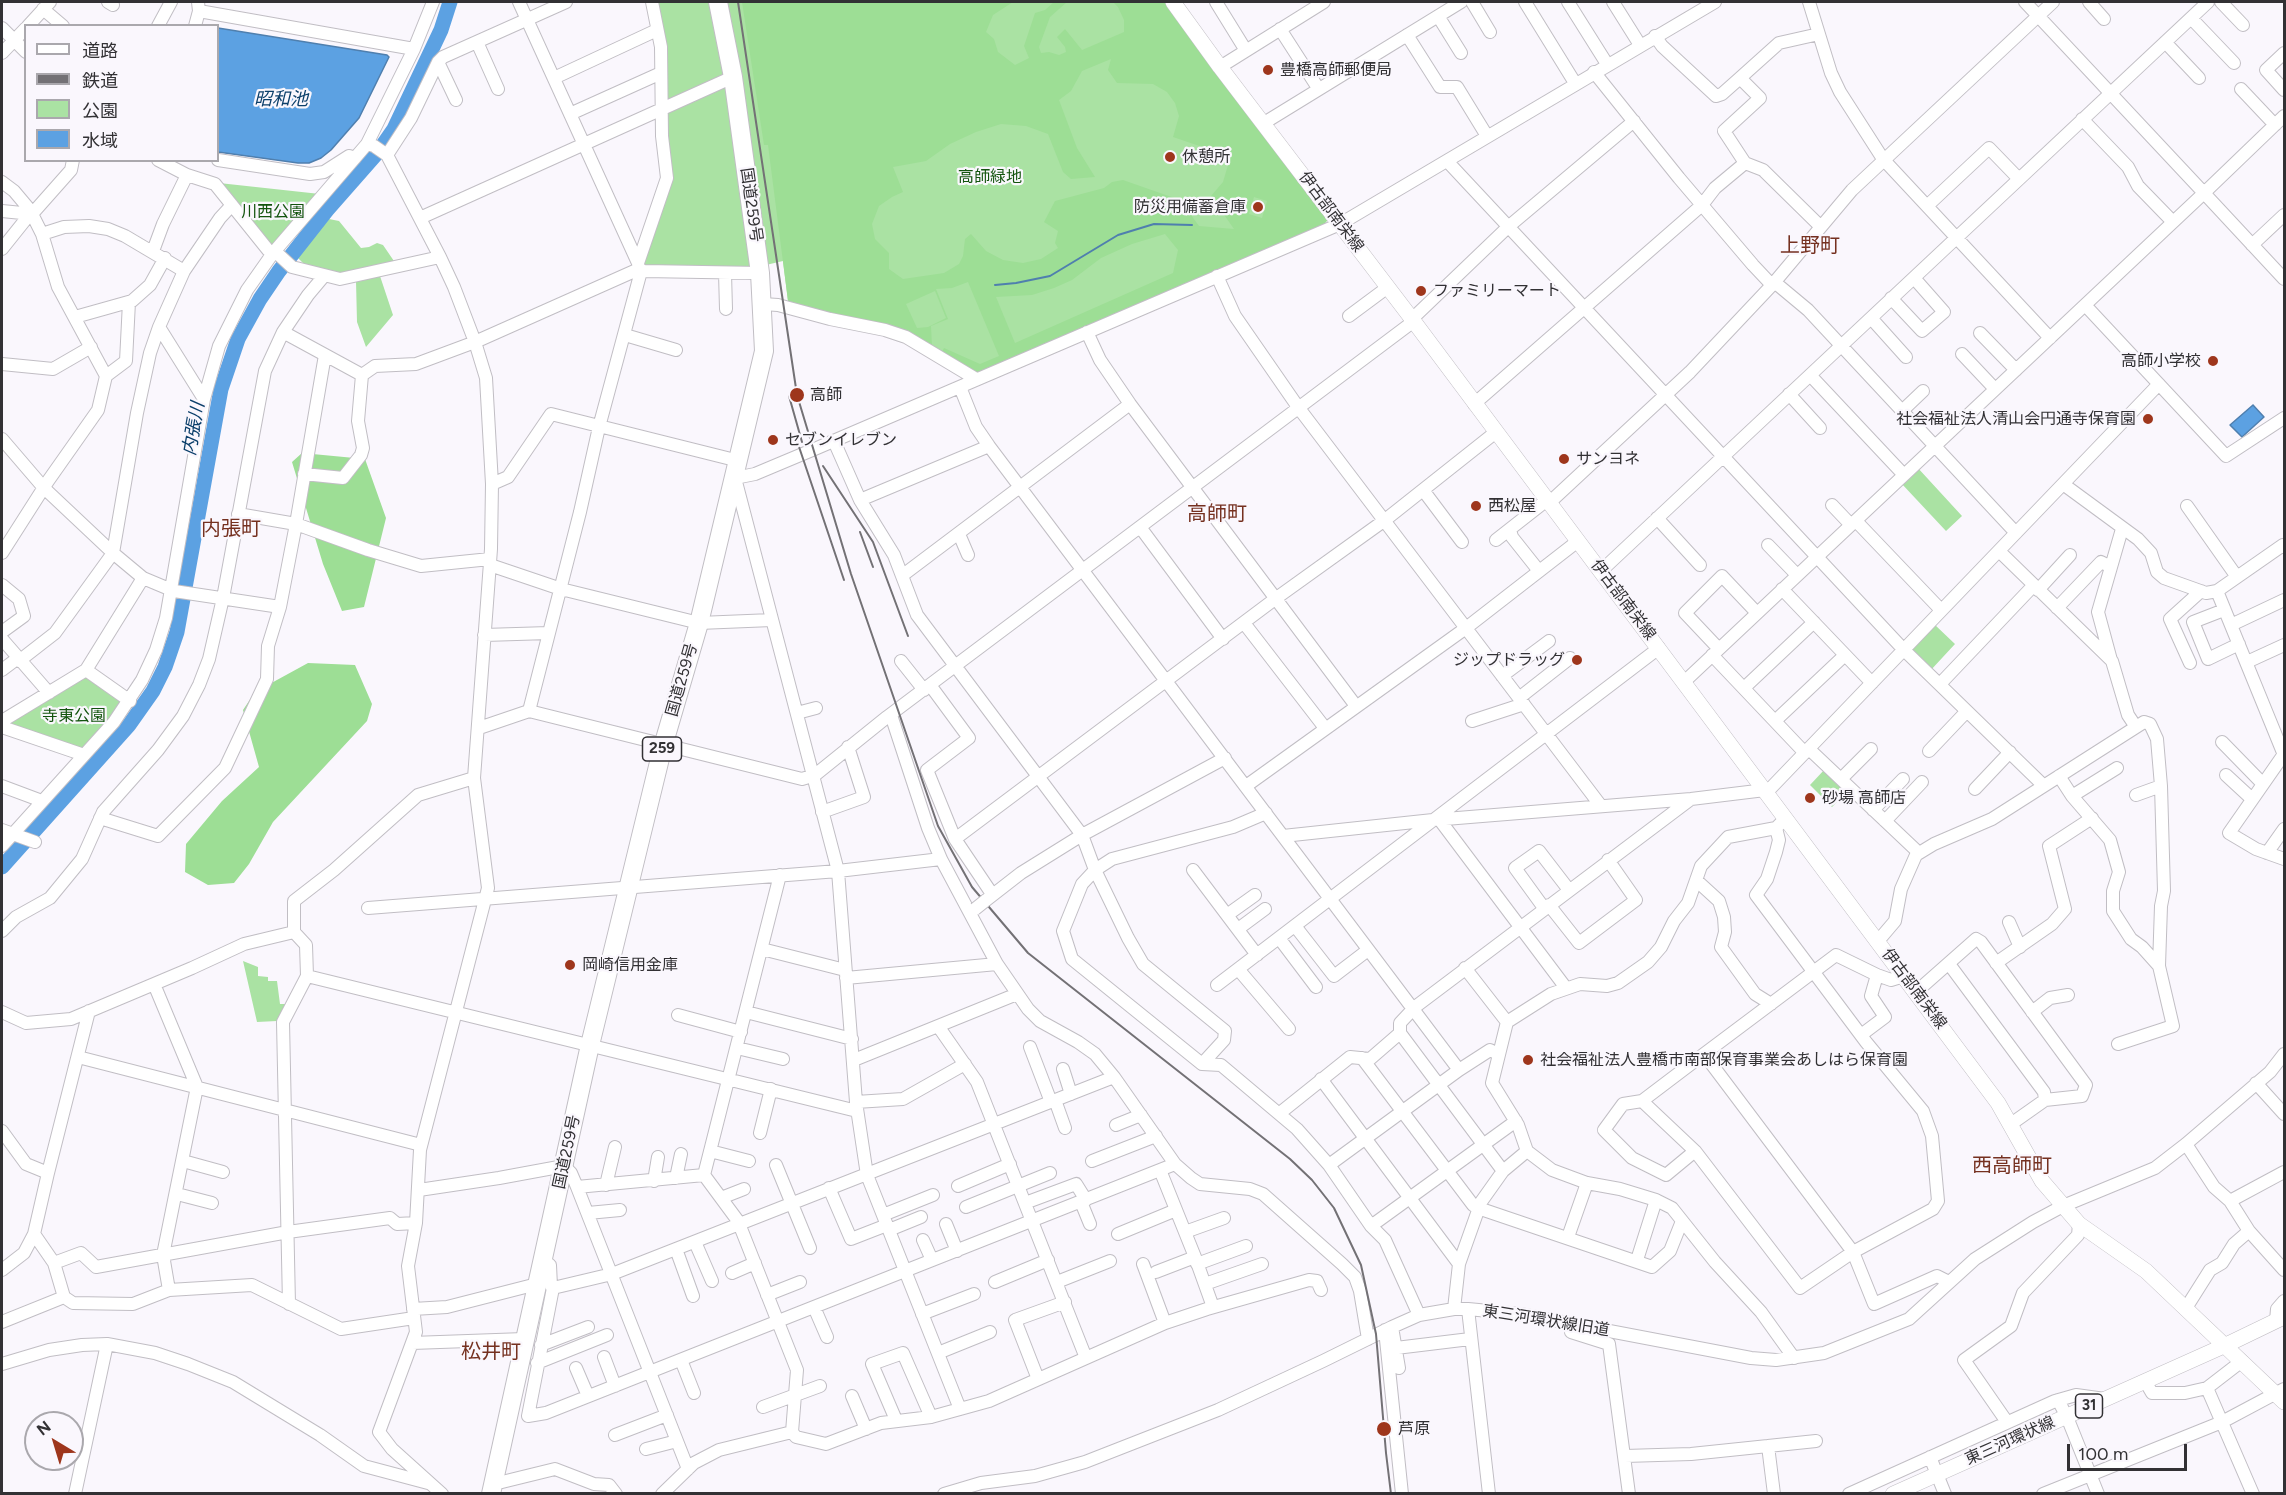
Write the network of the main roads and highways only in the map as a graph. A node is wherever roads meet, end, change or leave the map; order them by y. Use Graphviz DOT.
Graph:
graph roads {
  1 [pos="718,2"];
  2 [pos="1173,2"];
  3 [pos="2280,1319"];
  4 [pos="2226,1345"];
  5 [pos="2282,1395"];
  6 [pos="492,1486"];
  7 [pos="1893,1494"];
  1 -- 6 [label="highway, 国道259号 / 259"];
  2 -- 4 [label="main road, 伊古部南栄線"];
  3 -- 4 [label="main road, 東三河環状線 / 31"];
  4 -- 5 [label="main road"];
  4 -- 7 [label="main road, 東三河環状線 / 31"];
}
